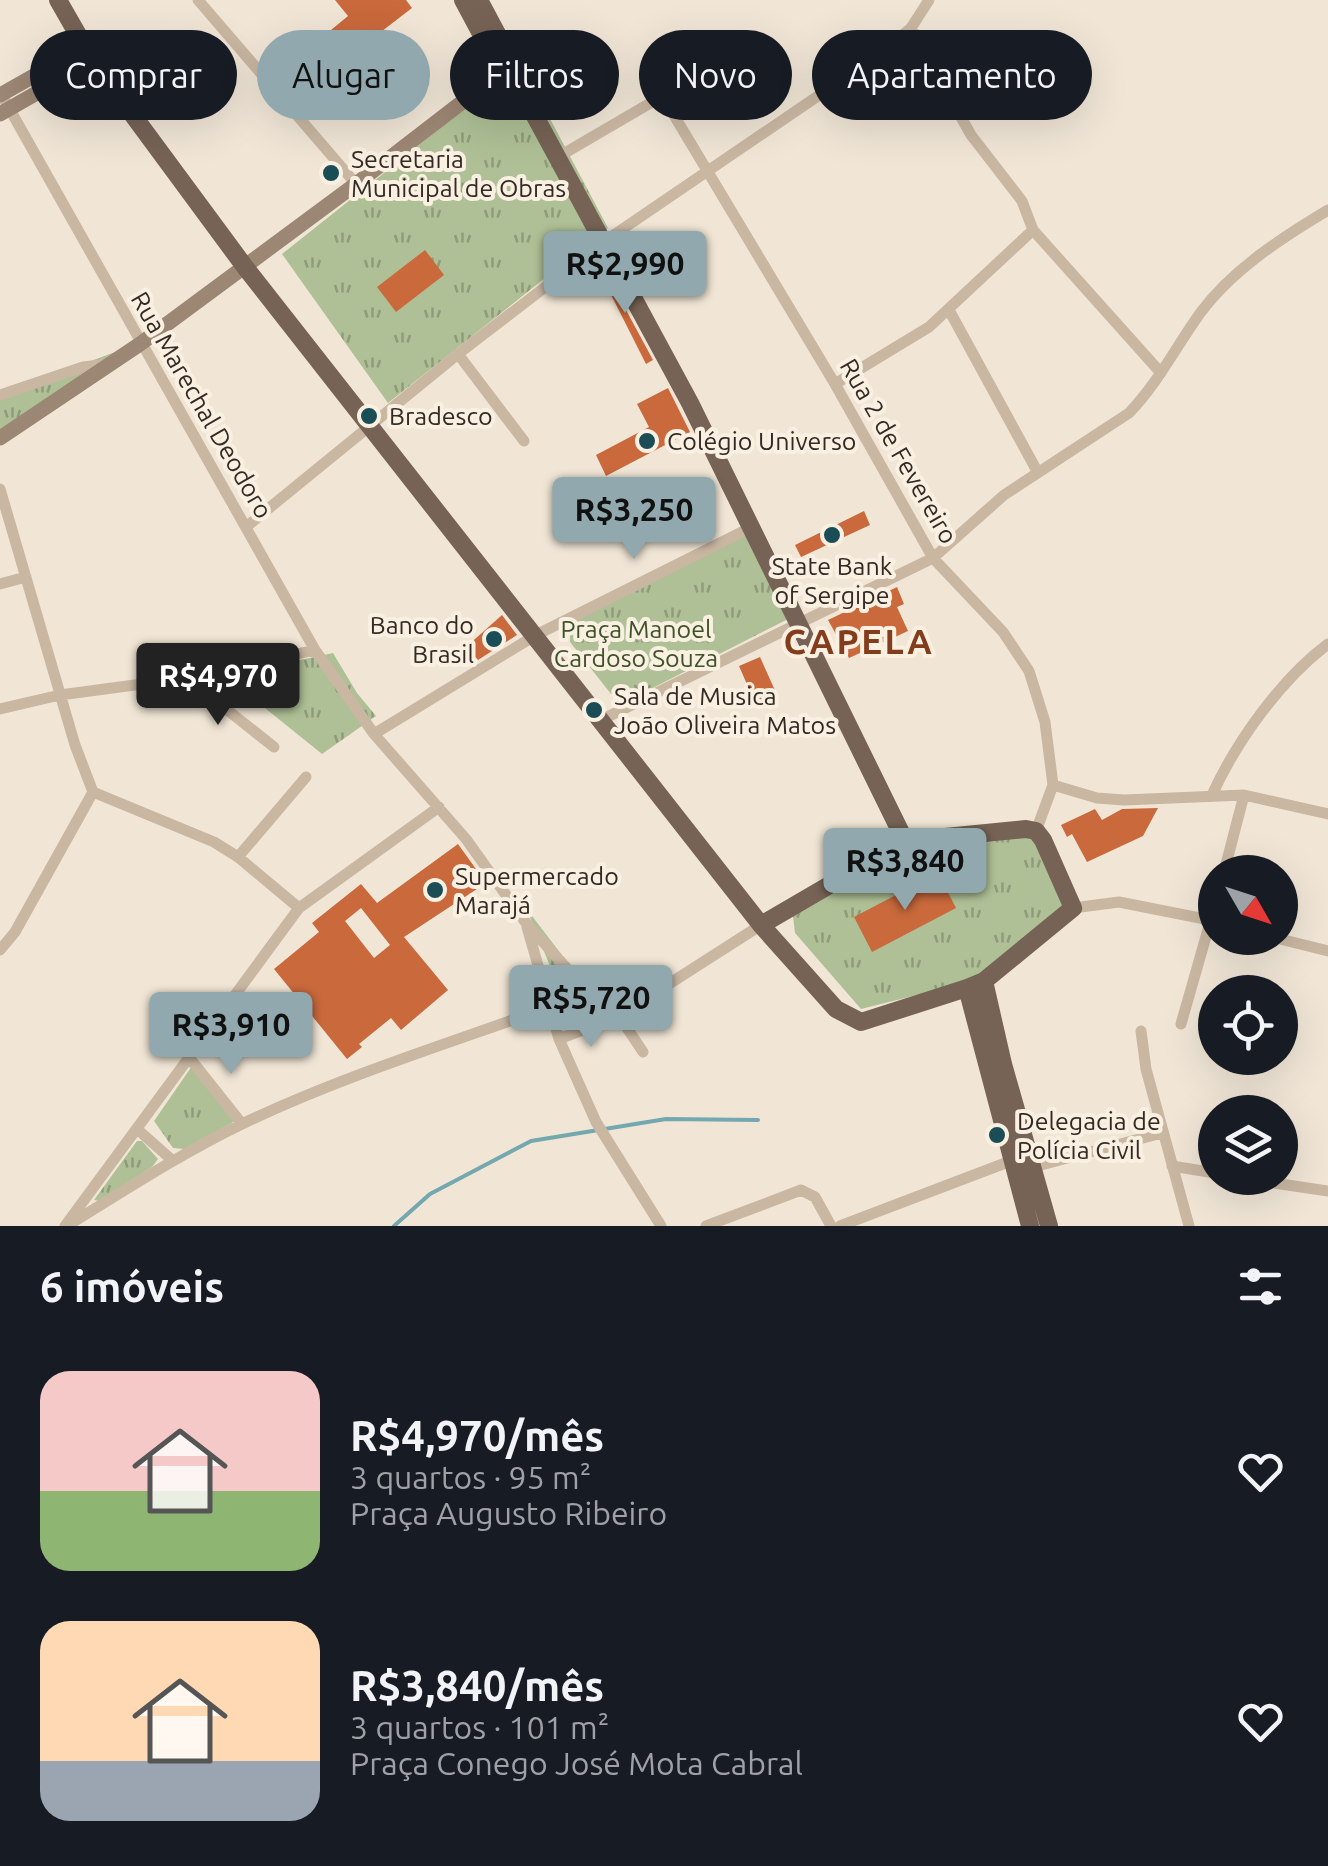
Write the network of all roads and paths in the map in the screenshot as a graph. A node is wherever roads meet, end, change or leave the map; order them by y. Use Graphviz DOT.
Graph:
graph roads {
  1 [pos="58,0"];
  2 [pos="198,0"];
  3 [pos="464,0"];
  4 [pos="479,0"];
  5 [pos="929,0"];
  6 [pos="911,28"];
  7 [pos="75,30"];
  8 [pos="483,30"];
  9 [pos="492,30"];
  10 [pos="30,86"];
  11 [pos="2,101"];
  12 [pos="639,111"];
  13 [pos="450,116"];
  14 [pos="137,120"];
  15 [pos="537,120"];
  16 [pos="677,120"];
  17 [pos="558,157"];
  18 [pos="708,172"];
  19 [pos="356,184"];
  20 [pos="1328,210"];
  21 [pos="1034,230"];
  22 [pos="605,241"];
  23 [pos="245,267"];
  24 [pos="950,310"];
  25 [pos="140,344"];
  26 [pos="458,354"];
  27 [pos="110,364"];
  28 [pos="1161,373"];
  29 [pos="835,384"];
  30 [pos="0,395"];
  31 [pos="370,426"];
  32 [pos="0,438"];
  33 [pos="524,442"];
  34 [pos="1036,471"];
  35 [pos="0,490"];
  36 [pos="246,527"];
  37 [pos="752,527"];
  38 [pos="933,558"];
  39 [pos="26,578"];
  40 [pos="0,584"];
  41 [pos="799,625"];
  42 [pos="536,635"];
  43 [pos="1328,644"];
  44 [pos="314,650"];
  45 [pos="187,678"];
  46 [pos="60,695"];
  47 [pos="0,709"];
  48 [pos="603,720"];
  49 [pos="374,734"];
  50 [pos="274,747"];
  51 [pos="306,777"];
  52 [pos="1054,785"];
  53 [pos="93,792"];
  54 [pos="1244,794"];
  55 [pos="1212,795"];
  56 [pos="439,807"];
  57 [pos="1328,814"];
  58 [pos="1036,831"];
  59 [pos="906,841"];
  60 [pos="1228,855"];
  61 [pos="238,857"];
  62 [pos="299,908"];
  63 [pos="1073,908"];
  64 [pos="1198,918"];
  65 [pos="526,923"];
  66 [pos="761,925"];
  67 [pos="1298,944"];
  68 [pos="0,950"];
  69 [pos="1328,951"];
  70 [pos="1202,955"];
  71 [pos="976,984"];
  72 [pos="549,1007"];
  73 [pos="614,1019"];
  74 [pos="1181,1024"];
  75 [pos="1141,1031"];
  76 [pos="559,1039"];
  77 [pos="643,1052"];
  78 [pos="188,1056"];
  79 [pos="242,1124"];
  80 [pos="137,1129"];
  81 [pos="1162,1133"];
  82 [pos="172,1160"];
  83 [pos="1023,1163"];
  84 [pos="1172,1166"];
  85 [pos="1198,1170"];
  86 [pos="1298,1187"];
  87 [pos="1328,1192"];
  88 [pos="66,1226"];
  89 [pos="661,1226"];
  90 [pos="706,1226"];
  91 [pos="831,1226"];
  92 [pos="840,1226"];
  93 [pos="1030,1226"];
  94 [pos="1050,1226"];
  95 [pos="1188,1226"];
  1 -- 7 [label="main road"];
  2 -- 19 [label="street"];
  3 -- 8 [label="main road"];
  4 -- 9 [label="main road"];
  5 -- 6 [label="street"];
  6 -- 18 [label="street"];
  6 -- 21 [label="street"];
  10 -- 11 [label="street"];
  11 -- 25 [label="street, Rua Marechal Deodoro"];
  12 -- 17 [label="street"];
  13 -- 19 [label="street"];
  14 -- 23 [label="main road"];
  15 -- 17 [label="main road"];
  16 -- 18 [label="street, Rua 2 de Fevereiro"];
  17 -- 22 [label="main road"];
  18 -- 22 [label="street"];
  18 -- 29 [label="street, Rua 2 de Fevereiro"];
  19 -- 23 [label="street"];
  20 -- 28 [label="street"];
  21 -- 24 [label="street"];
  21 -- 28 [label="street"];
  22 -- 26 [label="street"];
  22 -- 37 [label="main road"];
  23 -- 25 [label="street"];
  23 -- 31 [label="main road"];
  24 -- 29 [label="street"];
  24 -- 34 [label="street"];
  25 -- 27 [label="street"];
  25 -- 36 [label="street, Rua Marechal Deodoro"];
  26 -- 31 [label="street"];
  26 -- 33 [label="street"];
  27 -- 30 [label="street"];
  27 -- 32 [label="street"];
  28 -- 34 [label="street"];
  29 -- 38 [label="street, Rua 2 de Fevereiro"];
  31 -- 36 [label="street"];
  31 -- 42 [label="main road"];
  34 -- 38 [label="street"];
  35 -- 39 [label="street"];
  36 -- 44 [label="street, Rua Marechal Deodoro"];
  37 -- 41 [label="main road"];
  37 -- 42 [label="street"];
  38 -- 41 [label="street"];
  38 -- 52 [label="street, Rua 2 de Fevereiro"];
  39 -- 40 [label="street"];
  39 -- 46 [label="street"];
  41 -- 48 [label="street"];
  41 -- 59 [label="main road"];
  42 -- 48 [label="main road"];
  42 -- 49 [label="street"];
  43 -- 55 [label="street"];
  44 -- 45 [label="street"];
  44 -- 49 [label="street, Rua Marechal Deodoro"];
  45 -- 46 [label="street"];
  45 -- 50 [label="street"];
  46 -- 47 [label="street"];
  46 -- 53 [label="street"];
  48 -- 66 [label="main road"];
  49 -- 56 [label="street, Rua Marechal Deodoro"];
  51 -- 61 [label="street"];
  52 -- 55 [label="street"];
  52 -- 58 [label="street, Rua 2 de Fevereiro"];
  53 -- 61 [label="street"];
  53 -- 68 [label="street"];
  54 -- 55 [label="street"];
  54 -- 57 [label="street"];
  54 -- 60 [label="street"];
  56 -- 62 [label="street"];
  56 -- 65 [label="street, Rua Marechal Deodoro"];
  58 -- 59 [label="main road"];
  58 -- 63 [label="main road"];
  59 -- 66 [label="main road"];
  61 -- 62 [label="street"];
  62 -- 78 [label="street"];
  63 -- 64 [label="street"];
  63 -- 71 [label="main road"];
  65 -- 72 [label="street"];
  65 -- 73 [label="street, Rua Marechal Deodoro"];
  66 -- 71 [label="main road"];
  66 -- 73 [label="street"];
  67 -- 69 [label="street"];
  70 -- 74 [label="street"];
  71 -- 83 [label="main road"];
  72 -- 76 [label="street"];
  72 -- 79 [label="street"];
  73 -- 76 [label="street"];
  73 -- 77 [label="street, Rua Marechal Deodoro"];
  75 -- 81 [label="street"];
  76 -- 89 [label="street"];
  78 -- 79 [label="street"];
  78 -- 80 [label="street"];
  79 -- 82 [label="street"];
  80 -- 82 [label="street"];
  80 -- 88 [label="street"];
  81 -- 83 [label="street"];
  81 -- 84 [label="street"];
  82 -- 88 [label="street"];
  83 -- 92 [label="street"];
  83 -- 93 [label="main road"];
  83 -- 94 [label="main road"];
  84 -- 85 [label="street"];
  84 -- 95 [label="street"];
  86 -- 87 [label="street"];
  90 -- 91 [label="street"];
}
